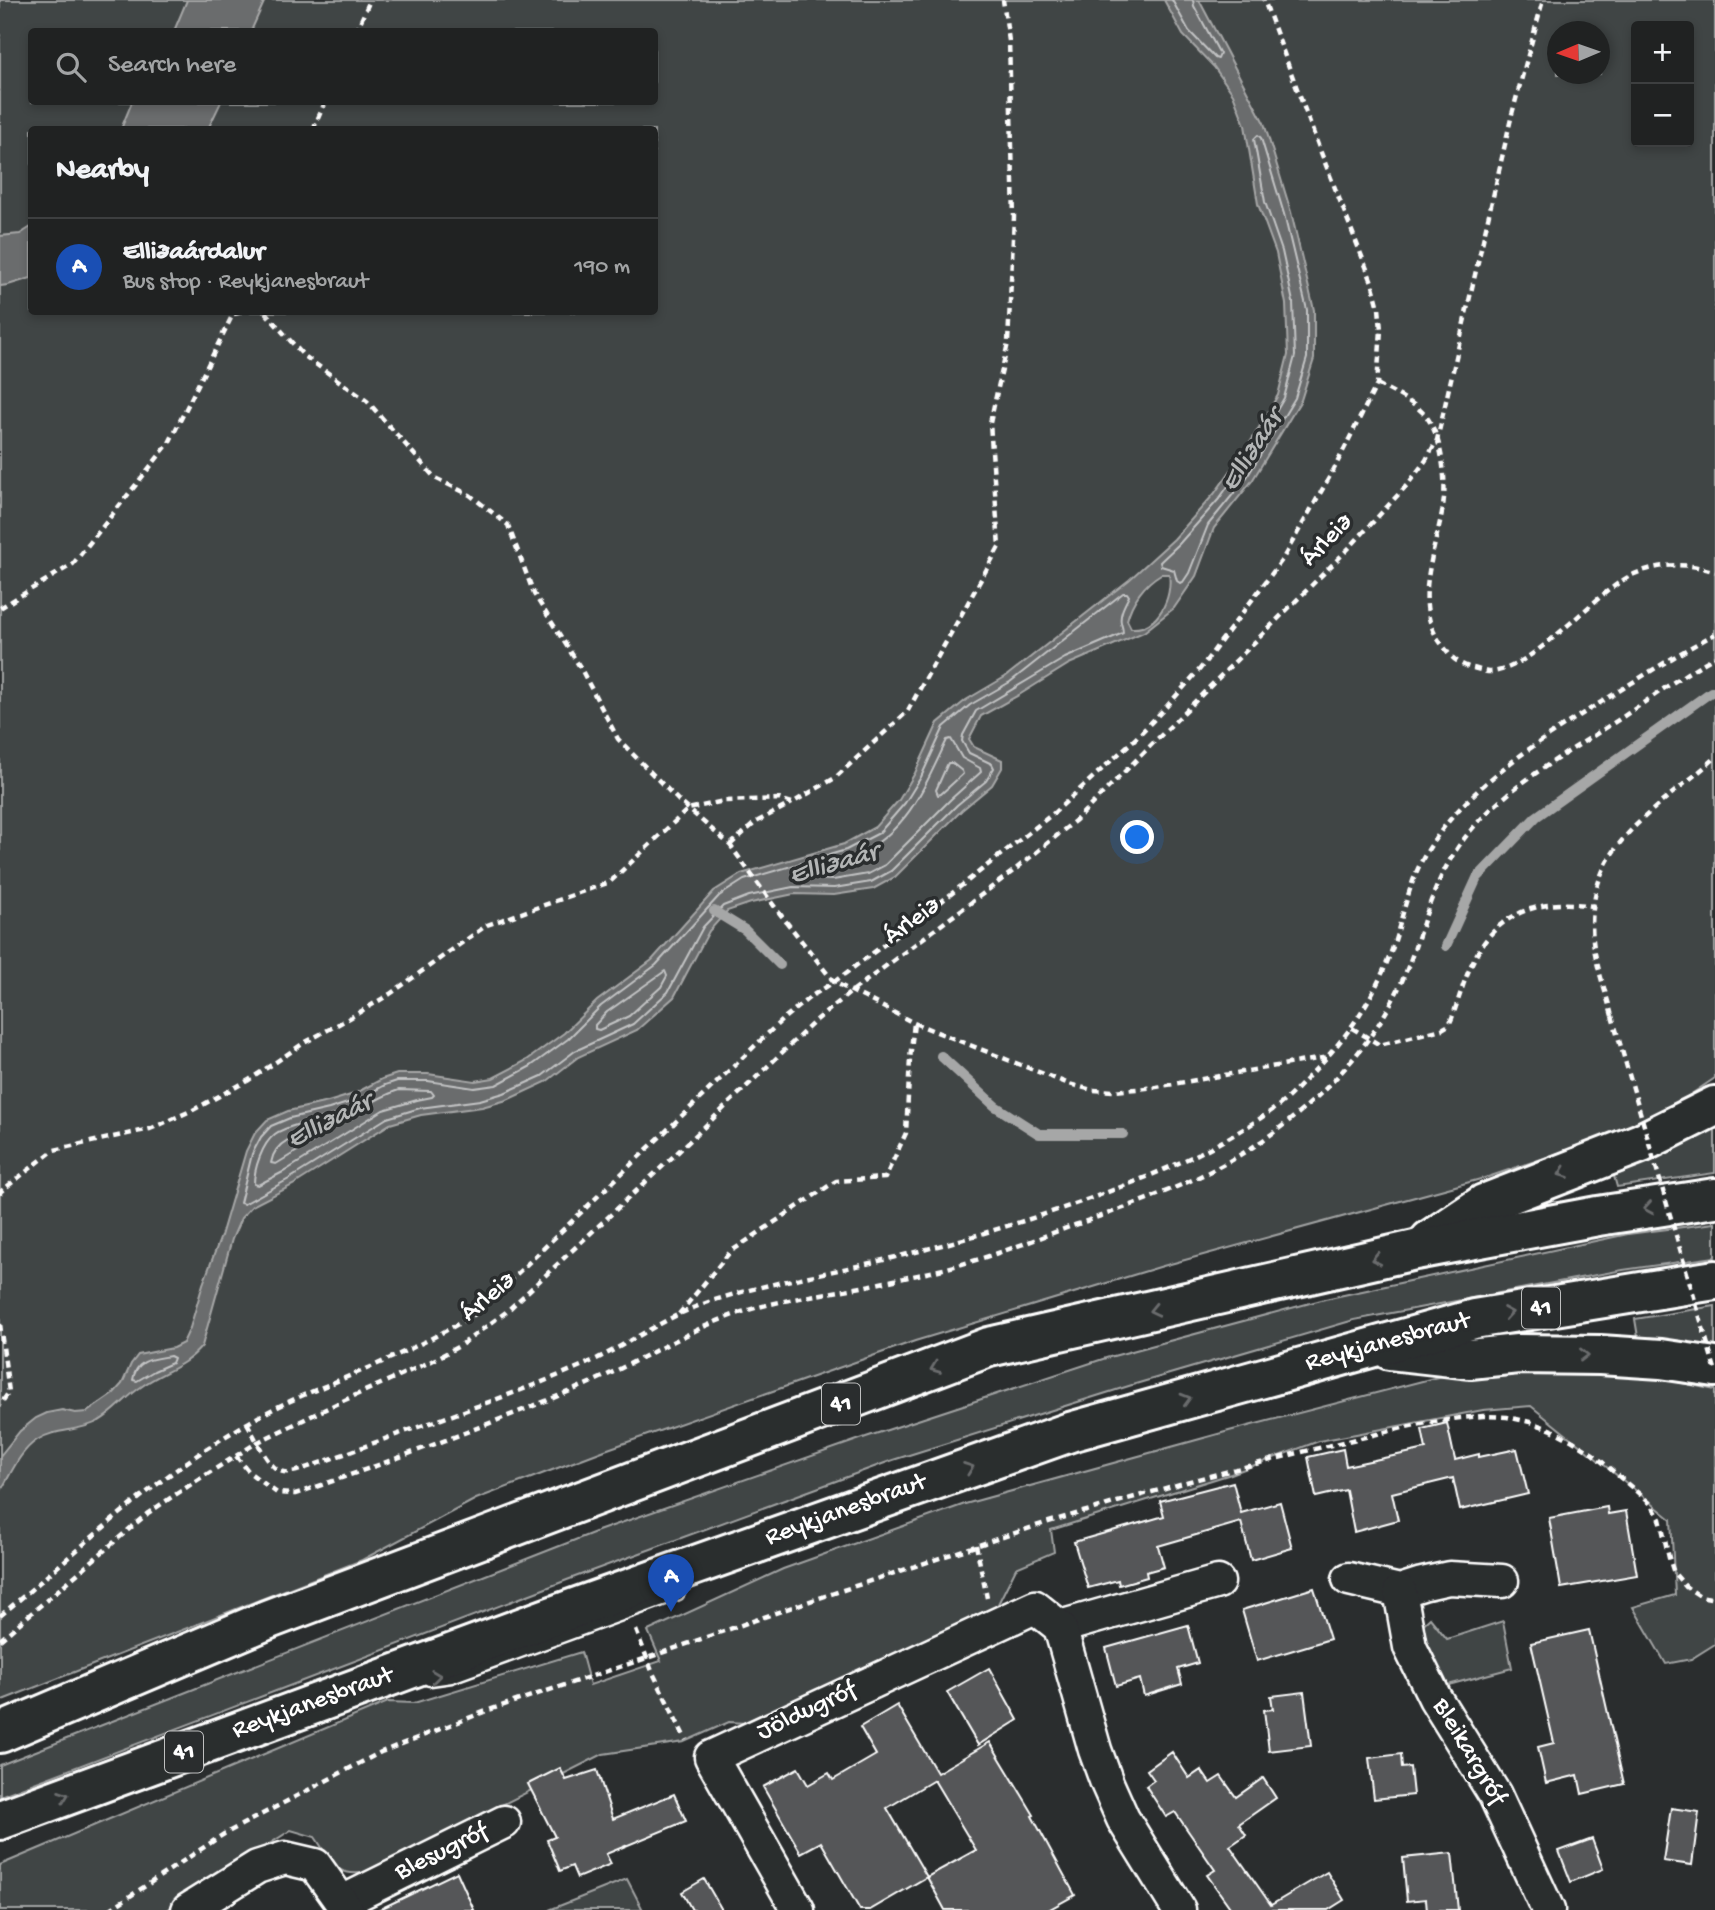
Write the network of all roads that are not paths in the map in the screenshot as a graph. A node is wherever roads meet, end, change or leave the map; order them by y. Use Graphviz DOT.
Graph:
graph roads {
  1 [pos="1715,1106"];
  2 [pos="1715,1198"];
  3 [pos="1415,1250"];
  4 [pos="1715,1280"];
  5 [pos="1370,1347"];
  6 [pos="1715,1368"];
  7 [pos="882,1499"];
  8 [pos="810,1541"];
  9 [pos="1349,1579"];
  10 [pos="1502,1581"];
  11 [pos="1218,1582"];
  12 [pos="686,1589"];
  13 [pos="1400,1591"];
  14 [pos="1060,1627"];
  15 [pos="368,1684"];
  16 [pos="1,1732"];
  17 [pos="0,1820"];
  18 [pos="504,1822"];
  19 [pos="344,1906"];
  20 [pos="188,1910"];
  21 [pos="798,1910"];
  22 [pos="1179,1910"];
  23 [pos="1548,1910"];
  1 -- 3 [label="highway, one-way"];
  2 -- 3 [label="highway, 41, one-way"];
  3 -- 16 [label="highway, 41, one-way"];
  5 -- 4 [label="highway, Reykjanesbraut / 41, one-way"];
  5 -- 6 [label="highway, one-way"];
  7 -- 5 [label="highway, Reykjanesbraut / 41, one-way"];
  7 -- 8 [label="lane"];
  7 -- 15 [label="highway, Reykjanesbraut / 41"];
  9 -- 13 [label="street"];
  10 -- 13 [label="street"];
  11 -- 14 [label="street"];
  15 -- 12 [label="lane, one-way"];
  13 -- 23 [label="street, Bleikargróf"];
  14 -- 21 [label="street, Jöldugróf"];
  14 -- 22 [label="street"];
  17 -- 15 [label="highway, Reykjanesbraut / 41, one-way"];
  18 -- 19 [label="street, Blesugróf"];
  19 -- 20 [label="street, Blesugróf"];
}
